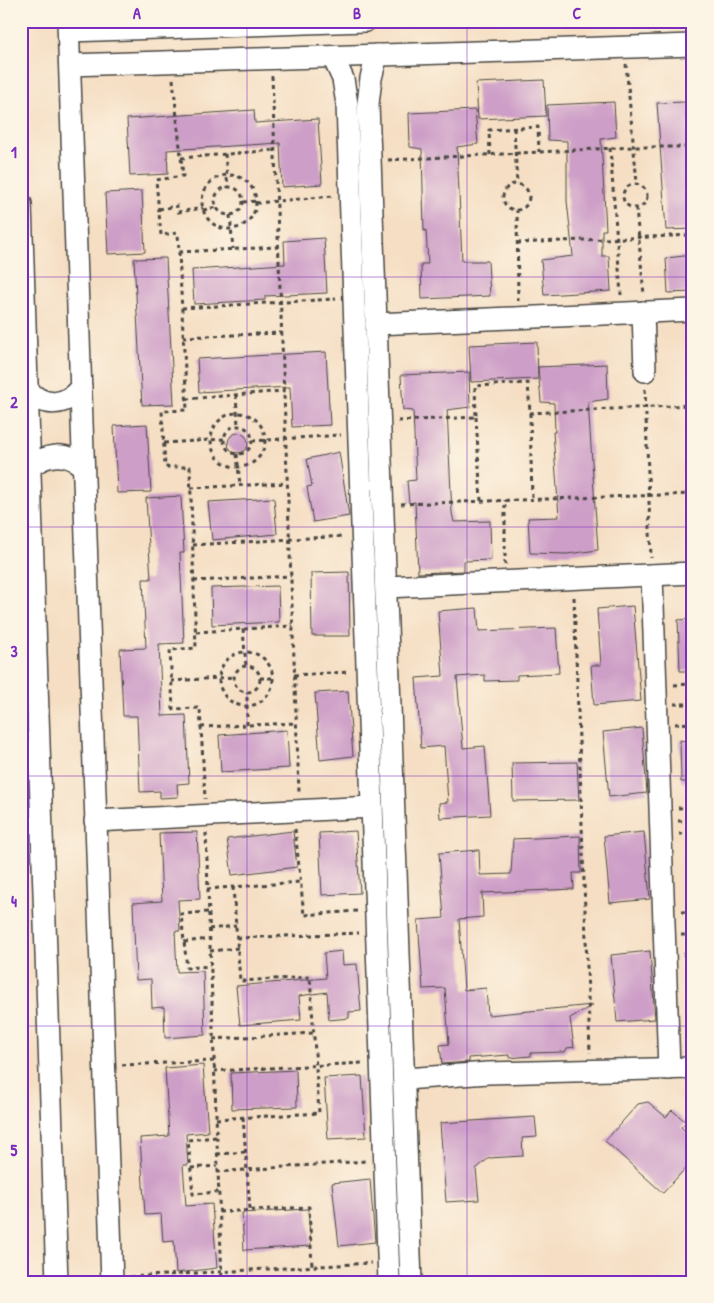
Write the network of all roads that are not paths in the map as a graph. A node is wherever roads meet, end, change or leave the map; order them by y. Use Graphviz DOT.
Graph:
graph roads {
  1 [pos="365,21"];
  2 [pos="333,22"];
  3 [pos="68,26"];
  4 [pos="225,26"];
  5 [pos="693,45"];
  6 [pos="377,55"];
  7 [pos="333,57"];
  8 [pos="225,60"];
  9 [pos="70,65"];
  10 [pos="21,204"];
  11 [pos="693,310"];
  12 [pos="637,312"];
  13 [pos="376,324"];
  14 [pos="645,371"];
  15 [pos="80,387"];
  16 [pos="26,389"];
  17 [pos="379,391"];
  18 [pos="357,392"];
  19 [pos="29,468"];
  20 [pos="83,468"];
  21 [pos="693,573"];
  22 [pos="652,575"];
  23 [pos="386,587"];
  24 [pos="372,806"];
  25 [pos="95,821"];
  26 [pos="693,1068"];
  27 [pos="669,1069"];
  28 [pos="405,1079"];
  29 [pos="388,1272"];
  30 [pos="112,1280"];
  31 [pos="57,1282"];
  32 [pos="411,1282"];
  1 -- 2 [label="street"];
  2 -- 4 [label="street"];
  3 -- 4 [label="street"];
  3 -- 9 [label="street"];
  4 -- 8 [label="street"];
  5 -- 6 [label="street"];
  6 -- 7 [label="street"];
  6 -- 13 [label="street"];
  7 -- 8 [label="street"];
  7 -- 18 [label="street"];
  8 -- 9 [label="street"];
  9 -- 15 [label="street"];
  10 -- 16 [label="street"];
  11 -- 12 [label="street"];
  12 -- 13 [label="street"];
  12 -- 14 [label="street"];
  13 -- 17 [label="street"];
  15 -- 16 [label="street"];
  15 -- 20 [label="street"];
  16 -- 19 [label="street"];
  17 -- 18 [label="street"];
  17 -- 23 [label="street"];
  18 -- 24 [label="street"];
  19 -- 20 [label="street"];
  19 -- 31 [label="street"];
  20 -- 25 [label="street"];
  21 -- 22 [label="street"];
  22 -- 23 [label="street"];
  22 -- 27 [label="street"];
  23 -- 28 [label="street"];
  24 -- 25 [label="street"];
  24 -- 29 [label="street"];
  25 -- 30 [label="street"];
  26 -- 27 [label="street"];
  27 -- 28 [label="street"];
  28 -- 32 [label="street"];
}
